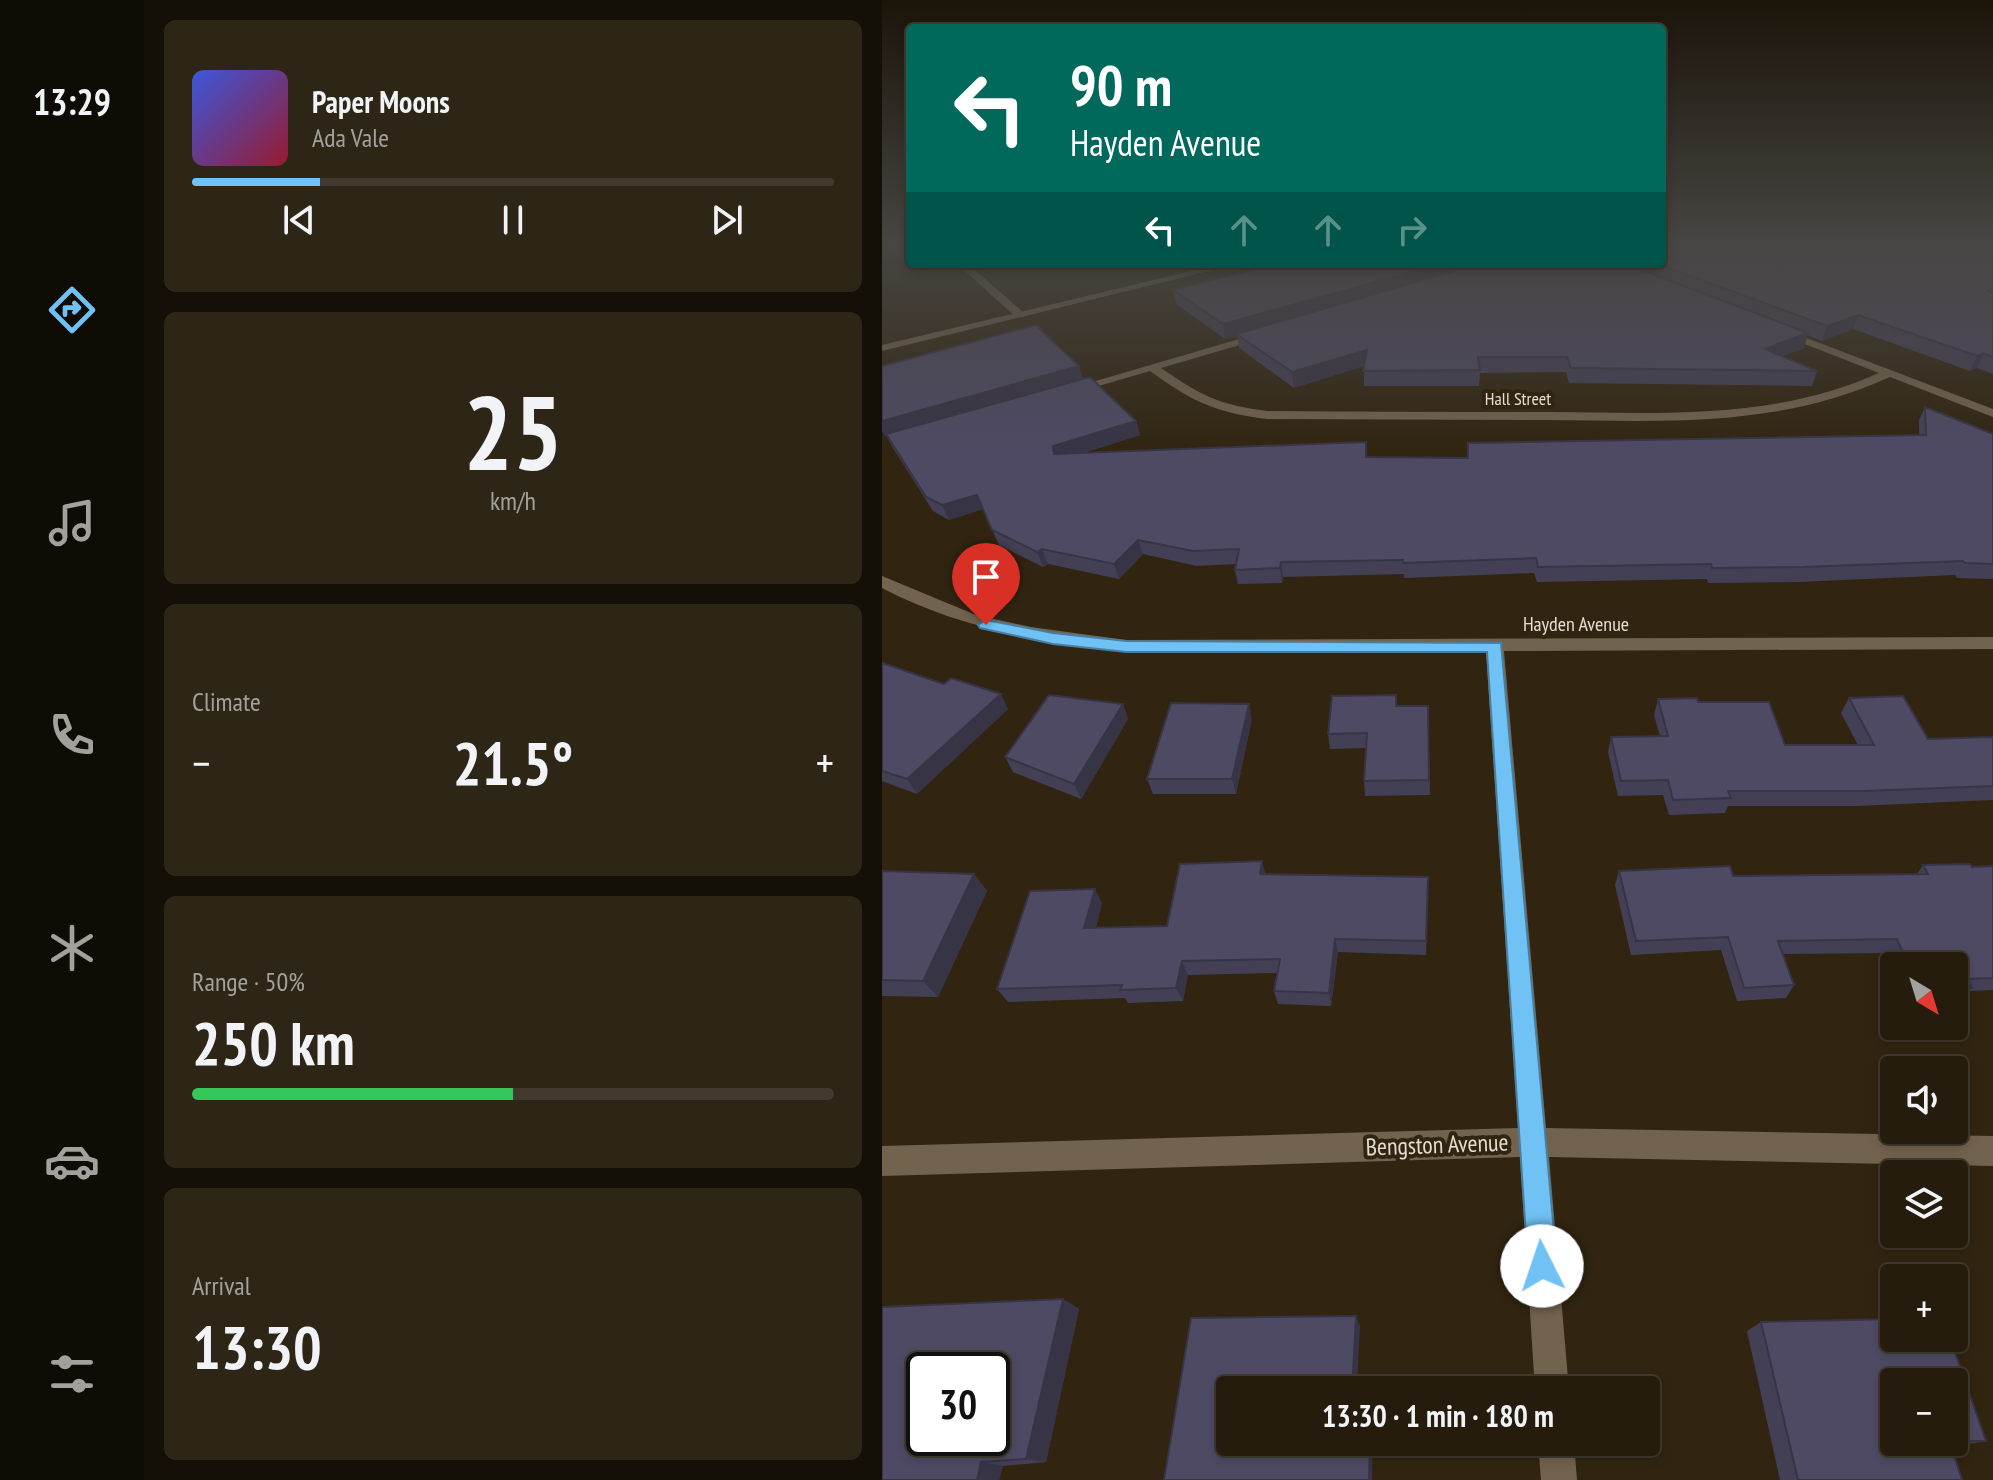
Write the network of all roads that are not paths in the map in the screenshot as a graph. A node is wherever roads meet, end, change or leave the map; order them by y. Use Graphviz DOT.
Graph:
graph roads {
  1 [pos="1020,315"];
  2 [pos="1775,330"];
  3 [pos="1271,333"];
  4 [pos="882,348"];
  5 [pos="1152,367"];
  6 [pos="1890,373"];
  7 [pos="1062,392"];
  8 [pos="1993,413"];
  9 [pos="882,581"];
  10 [pos="1993,643"];
  11 [pos="1495,647"];
  12 [pos="1532,1142"];
  13 [pos="1993,1151"];
  14 [pos="882,1161"];
  15 [pos="1551,1376"];
  16 [pos="1557,1456"];
  17 [pos="1559,1480"];
  1 -- 4 [label="street"];
  2 -- 6 [label="street"];
  3 -- 5 [label="street"];
  5 -- 6 [label="street, Hall Street"];
  5 -- 7 [label="street"];
  6 -- 8 [label="street"];
  9 -- 11 [label="street, Hayden Avenue"];
  10 -- 11 [label="street, Hayden Avenue"];
  11 -- 12 [label="street"];
  12 -- 13 [label="street, Bengston Avenue"];
  12 -- 14 [label="street, Bengston Avenue"];
  12 -- 15 [label="street"];
  16 -- 17 [label="street"];
}
